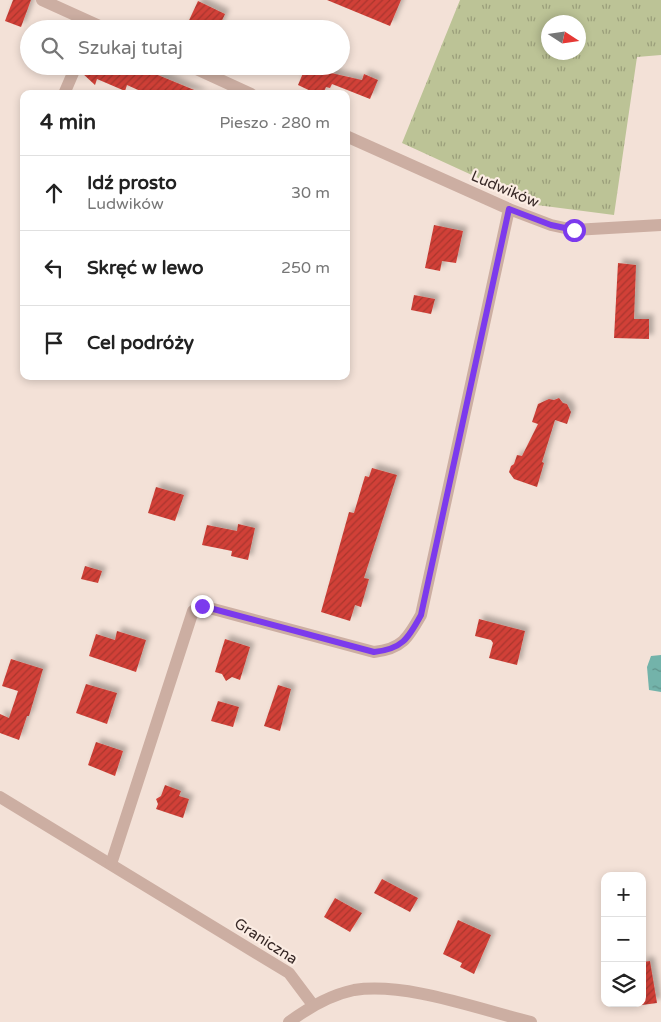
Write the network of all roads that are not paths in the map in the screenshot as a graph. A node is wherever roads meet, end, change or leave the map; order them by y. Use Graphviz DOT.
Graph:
graph roads {
  1 [pos="42,0"];
  2 [pos="83,20"];
  3 [pos="72,75"];
  4 [pos="210,75"];
  5 [pos="66,90"];
  6 [pos="242,90"];
  7 [pos="350,138"];
  8 [pos="509,209"];
  9 [pos="661,225"];
  10 [pos="0,797"];
  11 [pos="111,864"];
  12 [pos="313,1005"];
  13 [pos="289,1022"];
  14 [pos="531,1022"];
  1 -- 2 [label="street"];
  3 -- 5 [label="street"];
  4 -- 6 [label="street"];
  7 -- 8 [label="street, Ludwików"];
  8 -- 9 [label="street, Ludwików"];
  8 -- 11 [label="street"];
  10 -- 11 [label="street, Graniczna"];
  11 -- 12 [label="street, Graniczna"];
  12 -- 13 [label="street"];
  12 -- 14 [label="street"];
}
